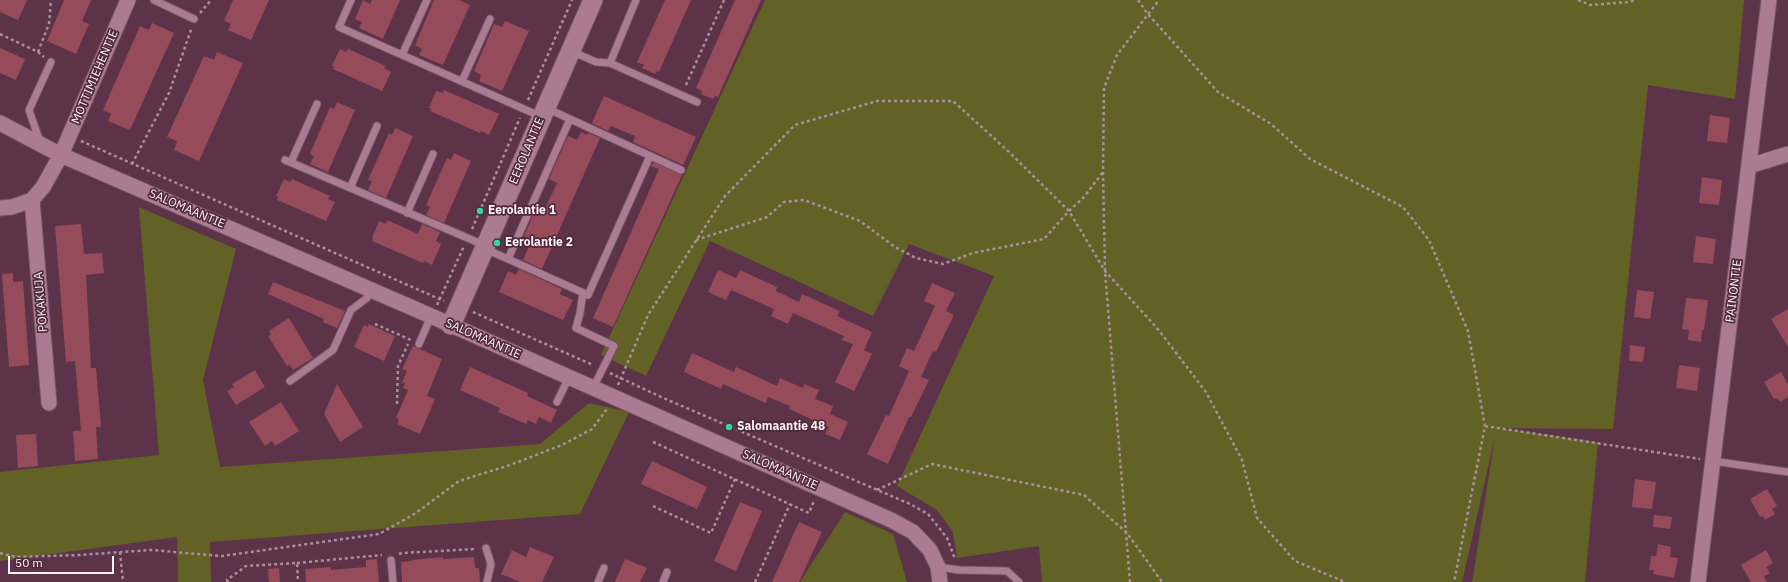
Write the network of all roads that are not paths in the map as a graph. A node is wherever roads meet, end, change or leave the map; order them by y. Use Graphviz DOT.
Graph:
graph roads {
  1 [pos="128,0"];
  2 [pos="154,0"];
  3 [pos="351,0"];
  4 [pos="426,0"];
  5 [pos="593,0"];
  6 [pos="636,0"];
  7 [pos="1769,0"];
  8 [pos="194,19"];
  9 [pos="490,19"];
  10 [pos="570,51"];
  11 [pos="402,54"];
  12 [pos="51,62"];
  13 [pos="610,63"];
  14 [pos="462,81"];
  15 [pos="697,102"];
  16 [pos="317,104"];
  17 [pos="544,112"];
  18 [pos="570,119"];
  19 [pos="0,123"];
  20 [pos="377,126"];
  21 [pos="40,144"];
  22 [pos="433,154"];
  23 [pos="1788,154"];
  24 [pos="61,155"];
  25 [pos="650,156"];
  26 [pos="1749,166"];
  27 [pos="681,170"];
  28 [pos="350,188"];
  29 [pos="32,200"];
  30 [pos="0,208"];
  31 [pos="407,213"];
  32 [pos="486,248"];
  33 [pos="508,260"];
  34 [pos="371,289"];
  35 [pos="583,293"];
  36 [pos="431,316"];
  37 [pos="451,325"];
  38 [pos="419,344"];
  39 [pos="569,377"];
  40 [pos="290,381"];
  41 [pos="593,388"];
  42 [pos="557,402"];
  43 [pos="49,403"];
  44 [pos="1713,461"];
  45 [pos="1788,472"];
  46 [pos="486,548"];
  47 [pos="391,560"];
  48 [pos="938,567"];
  49 [pos="604,568"];
  50 [pos="668,572"];
  51 [pos="393,582"];
  52 [pos="487,582"];
  53 [pos="598,582"];
  54 [pos="663,582"];
  55 [pos="940,582"];
  56 [pos="1019,582"];
  57 [pos="1698,582"];
  1 -- 24 [label="street, MOTTIMIEHENTIE"];
  2 -- 8 [label="lane"];
  3 -- 11 [label="lane"];
  4 -- 11 [label="lane"];
  5 -- 10 [label="street, EEROLANTIE"];
  6 -- 13 [label="lane"];
  7 -- 26 [label="street, PAINONTIE"];
  9 -- 14 [label="lane"];
  10 -- 13 [label="lane"];
  10 -- 17 [label="street, EEROLANTIE"];
  11 -- 14 [label="lane"];
  12 -- 21 [label="lane"];
  13 -- 15 [label="lane"];
  14 -- 17 [label="lane"];
  16 -- 28 [label="lane"];
  17 -- 18 [label="lane"];
  17 -- 32 [label="street, EEROLANTIE"];
  18 -- 25 [label="lane"];
  18 -- 33 [label="lane"];
  19 -- 21 [label="street, SALOMAANTIE"];
  20 -- 28 [label="lane"];
  21 -- 24 [label="street, SALOMAANTIE"];
  22 -- 31 [label="lane"];
  23 -- 26 [label="street"];
  24 -- 29 [label="street, MOTTIMIEHENTIE"];
  24 -- 34 [label="street, SALOMAANTIE"];
  25 -- 27 [label="lane"];
  25 -- 35 [label="lane"];
  26 -- 44 [label="street, PAINONTIE"];
  28 -- 31 [label="lane"];
  29 -- 30 [label="street"];
  29 -- 43 [label="street, POKAKUJA"];
  31 -- 32 [label="lane"];
  32 -- 33 [label="lane"];
  32 -- 37 [label="street, EEROLANTIE"];
  33 -- 35 [label="lane"];
  34 -- 36 [label="street, SALOMAANTIE"];
  34 -- 40 [label="lane"];
  35 -- 41 [label="lane"];
  36 -- 37 [label="street, SALOMAANTIE"];
  36 -- 38 [label="lane"];
  37 -- 39 [label="street, SALOMAANTIE"];
  39 -- 41 [label="street, SALOMAANTIE"];
  39 -- 42 [label="lane"];
  41 -- 48 [label="street, SALOMAANTIE"];
  44 -- 45 [label="lane"];
  44 -- 57 [label="street, PAINONTIE"];
  46 -- 52 [label="lane"];
  47 -- 51 [label="lane"];
  48 -- 55 [label="street, SALOMAANTIE"];
  48 -- 56 [label="lane"];
  49 -- 53 [label="lane"];
  50 -- 54 [label="lane"];
}
